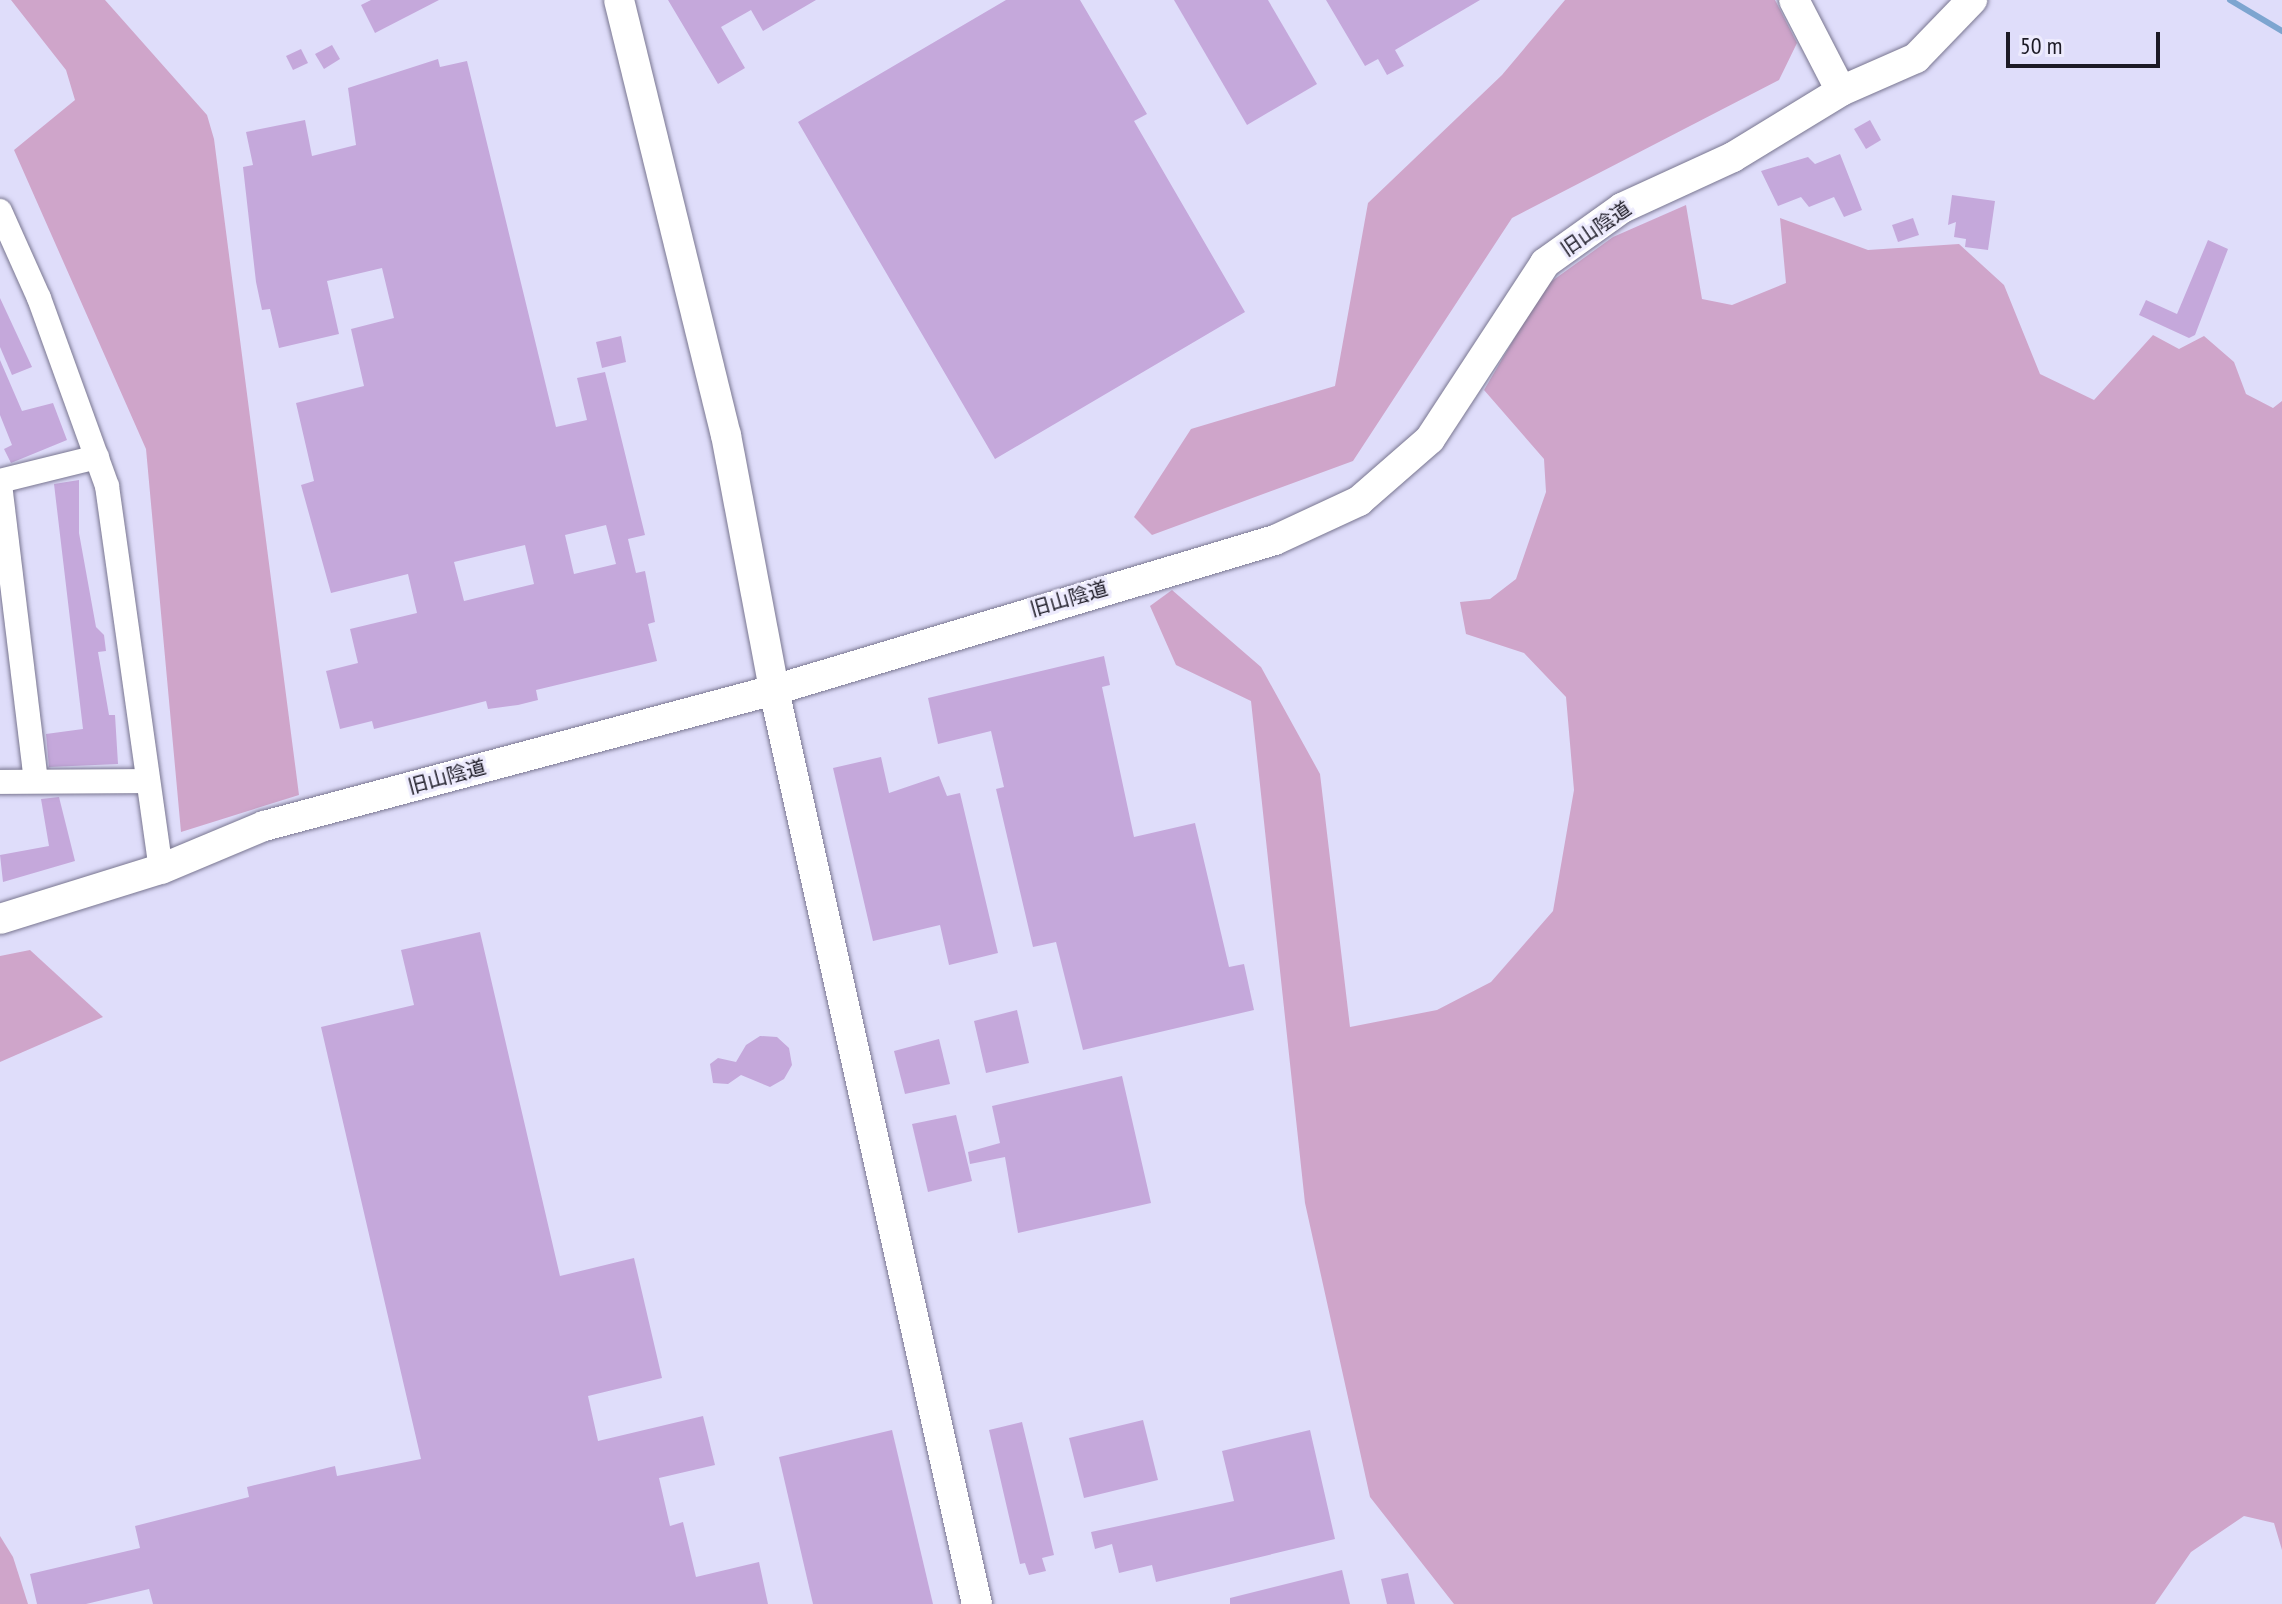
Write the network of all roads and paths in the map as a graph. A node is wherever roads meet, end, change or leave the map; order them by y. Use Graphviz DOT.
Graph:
graph roads {
  1 [pos="619,0"];
  2 [pos="1794,0"];
  3 [pos="1972,0"];
  4 [pos="1841,91"];
  5 [pos="0,211"];
  6 [pos="97,457"];
  7 [pos="0,483"];
  8 [pos="774,690"];
  9 [pos="36,780"];
  10 [pos="145,781"];
  11 [pos="0,782"];
  12 [pos="161,869"];
  13 [pos="0,919"];
  14 [pos="977,1604"];
  1 -- 8 [label="street"];
  2 -- 4 [label="street"];
  3 -- 4 [label="street, 旧山陰道"];
  4 -- 8 [label="street, 旧山陰道"];
  5 -- 6 [label="street"];
  6 -- 7 [label="street"];
  6 -- 10 [label="street"];
  7 -- 9 [label="street"];
  8 -- 12 [label="street, 旧山陰道"];
  8 -- 14 [label="street"];
  9 -- 10 [label="street"];
  9 -- 11 [label="street"];
  10 -- 12 [label="street"];
  12 -- 13 [label="street, 旧山陰道"];
}
